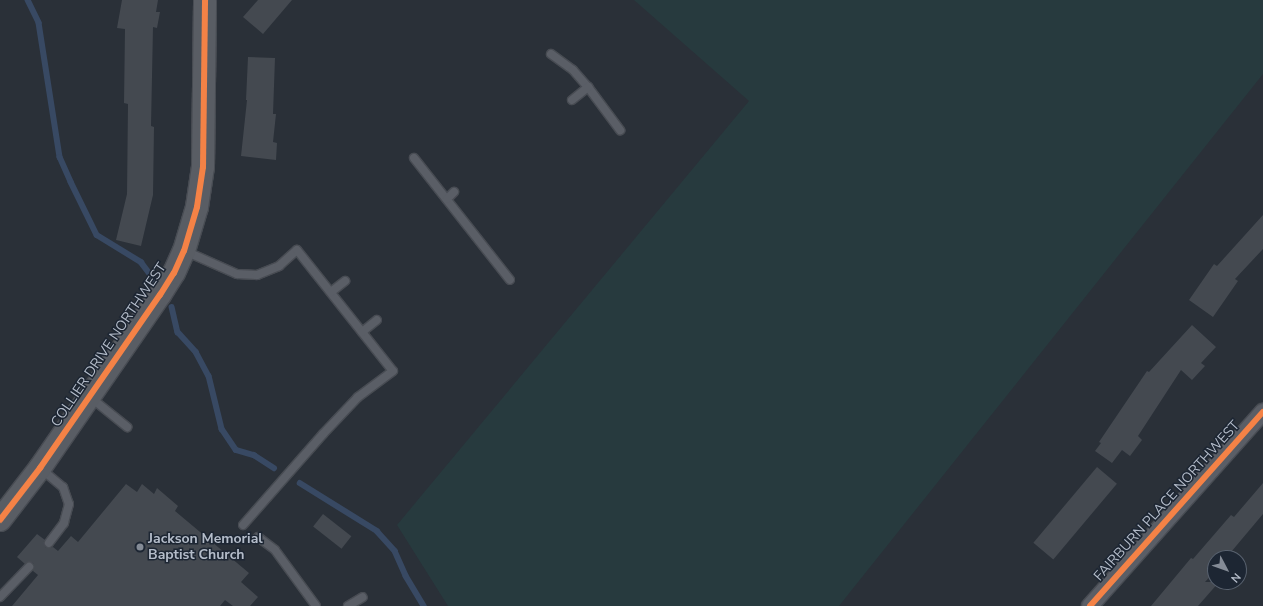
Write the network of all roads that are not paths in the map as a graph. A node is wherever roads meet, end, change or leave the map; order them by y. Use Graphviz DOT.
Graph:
graph roads {
  1 [pos="205,0"];
  2 [pos="551,54"];
  3 [pos="588,86"];
  4 [pos="572,100"];
  5 [pos="620,130"];
  6 [pos="414,158"];
  7 [pos="454,192"];
  8 [pos="446,199"];
  9 [pos="184,251"];
  10 [pos="510,280"];
  11 [pos="345,281"];
  12 [pos="331,292"];
  13 [pos="377,320"];
  14 [pos="362,332"];
  15 [pos="90,397"];
  16 [pos="1263,412"];
  17 [pos="127,427"];
  18 [pos="40,468"];
  19 [pos="0,520"];
  20 [pos="244,525"];
  21 [pos="258,537"];
  22 [pos="49,543"];
  23 [pos="29,567"];
  24 [pos="0,597"];
  25 [pos="363,597"];
  26 [pos="316,606"];
  27 [pos="348,606"];
  28 [pos="1090,606"];
  1 -- 9 [label="main road, COLLIER DRIVE NORTHWEST"];
  2 -- 3 [label="lane"];
  3 -- 4 [label="lane"];
  3 -- 5 [label="lane"];
  6 -- 8 [label="lane"];
  7 -- 8 [label="lane"];
  8 -- 10 [label="lane"];
  9 -- 12 [label="lane"];
  9 -- 15 [label="main road, COLLIER DRIVE NORTHWEST"];
  11 -- 12 [label="lane"];
  12 -- 14 [label="lane"];
  13 -- 14 [label="lane"];
  14 -- 20 [label="lane"];
  15 -- 17 [label="lane"];
  15 -- 18 [label="main road, COLLIER DRIVE NORTHWEST"];
  16 -- 28 [label="street, FAIRBURN PLACE NORTHWEST"];
  18 -- 19 [label="main road, COLLIER DRIVE NORTHWEST"];
  18 -- 22 [label="lane"];
  21 -- 26 [label="lane"];
  23 -- 24 [label="lane"];
  25 -- 27 [label="lane"];
}
